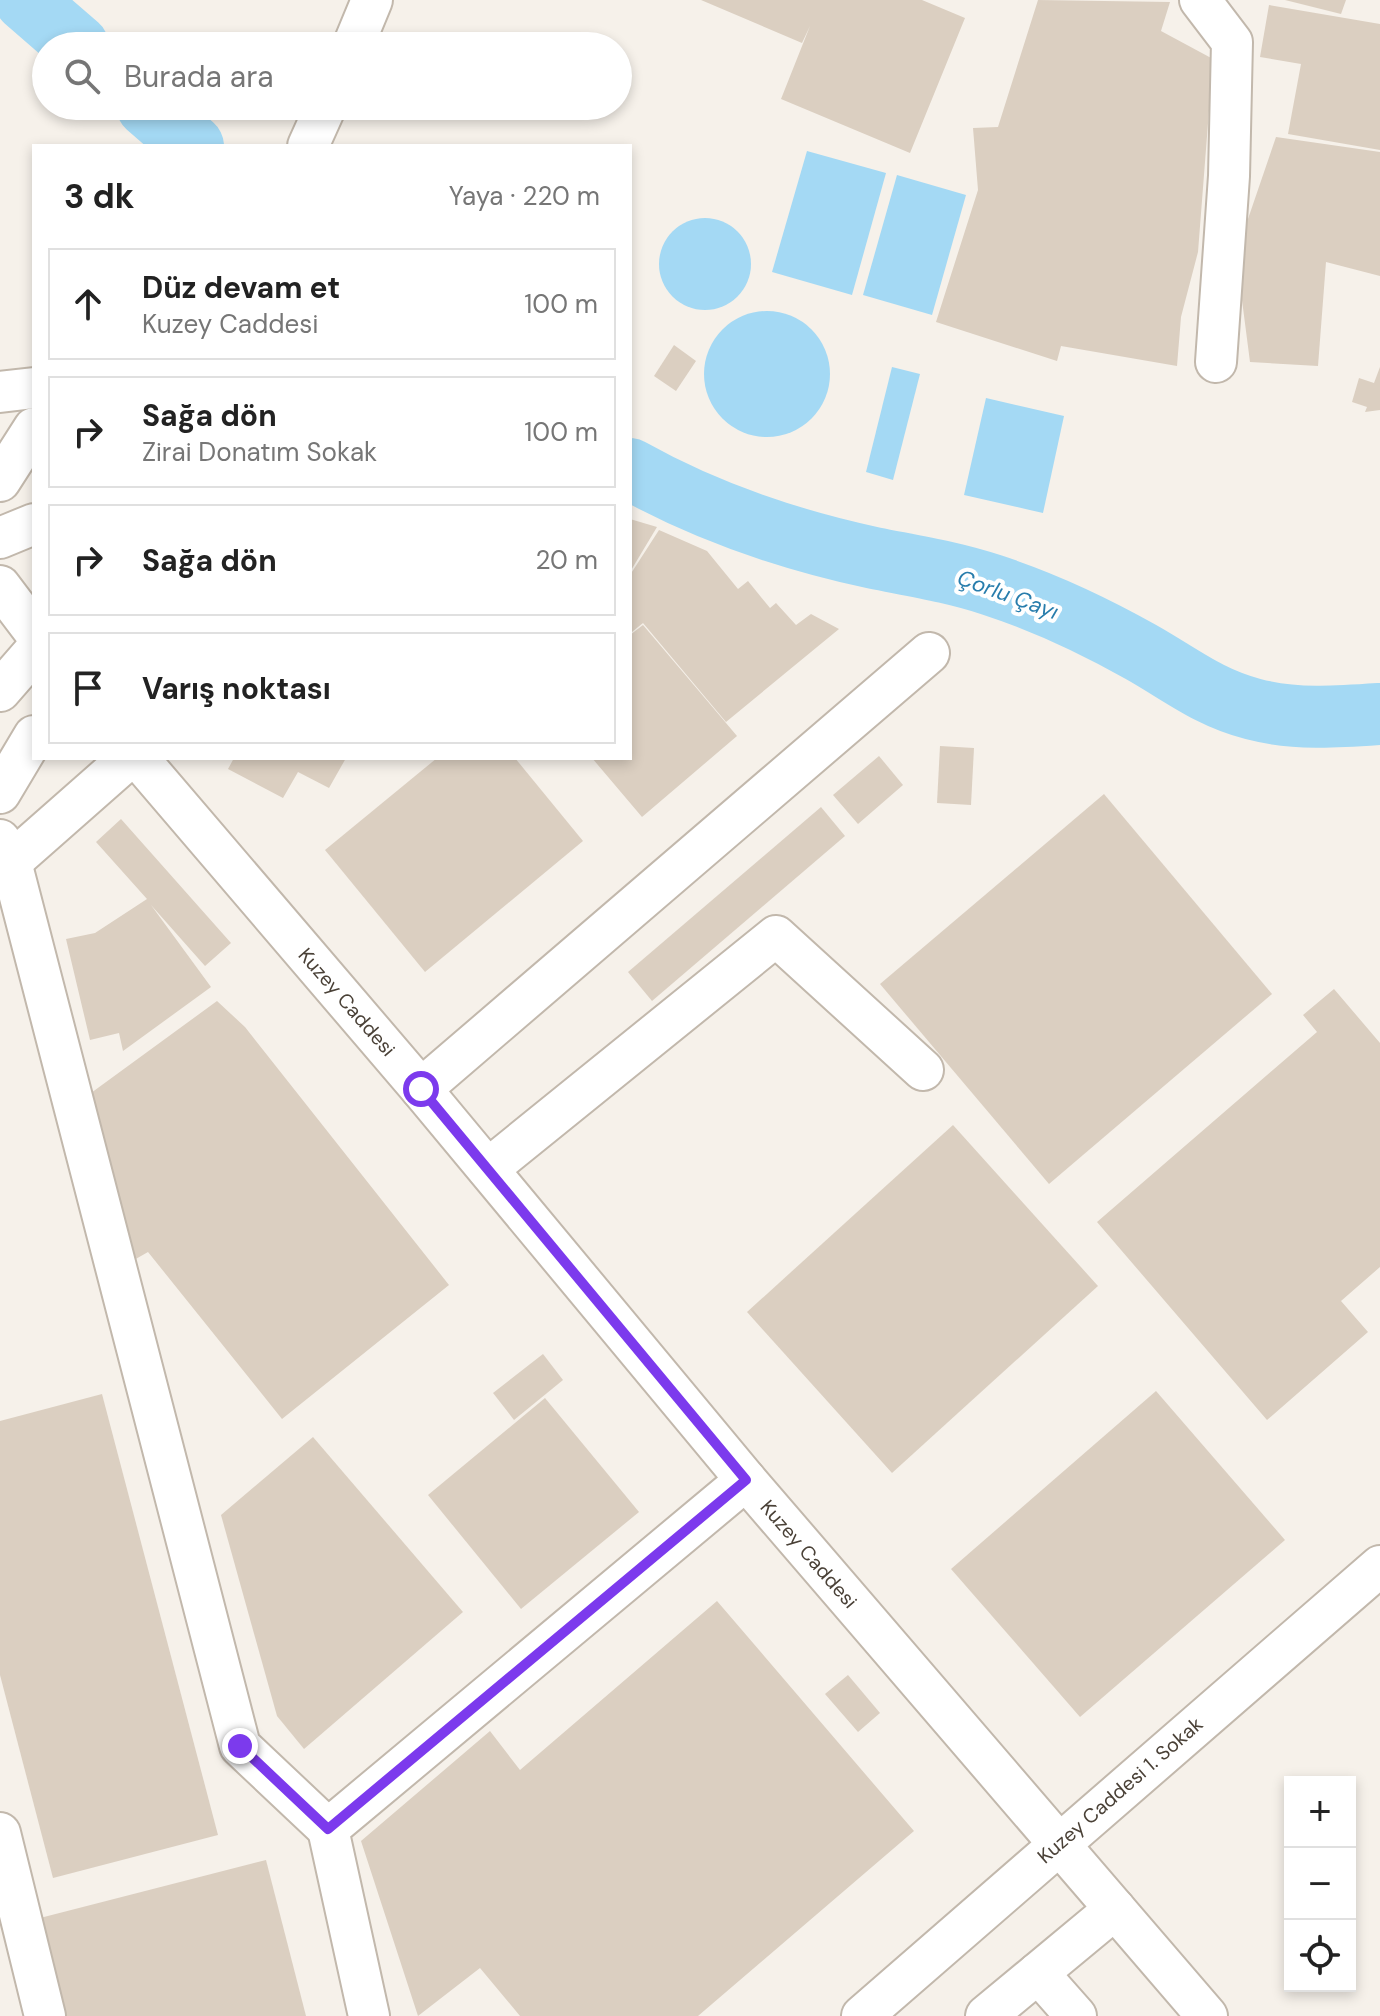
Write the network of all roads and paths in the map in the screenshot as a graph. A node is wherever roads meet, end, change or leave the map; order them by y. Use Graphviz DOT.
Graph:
graph roads {
  1 [pos="372,0"];
  2 [pos="1200,0"];
  3 [pos="359,32"];
  4 [pos="320,120"];
  5 [pos="309,144"];
  6 [pos="1216,362"];
  7 [pos="32,388"];
  8 [pos="0,392"];
  9 [pos="32,431"];
  10 [pos="0,481"];
  11 [pos="32,525"];
  12 [pos="0,538"];
  13 [pos="0,586"];
  14 [pos="32,628"];
  15 [pos="929,653"];
  16 [pos="32,654"];
  17 [pos="0,691"];
  18 [pos="32,739"];
  19 [pos="127,760"];
  20 [pos="140,760"];
  21 [pos="0,793"];
  22 [pos="4,859"];
  23 [pos="923,1070"];
  24 [pos="421,1089"];
  25 [pos="488,1169"];
  26 [pos="746,1480"];
  27 [pos="1380,1566"];
  28 [pos="328,1829"];
  29 [pos="0,1833"];
  30 [pos="1058,1843"];
  31 [pos="1115,1909"];
  32 [pos="11,1926"];
  33 [pos="1038,1973"];
  34 [pos="45,2016"];
  35 [pos="369,2016"];
  36 [pos="862,2016"];
  37 [pos="986,2016"];
  38 [pos="1076,2016"];
  39 [pos="1207,2016"];
  1 -- 3 [label="street"];
  2 -- 6 [label="street"];
  4 -- 5 [label="street"];
  7 -- 8 [label="street"];
  9 -- 10 [label="street"];
  11 -- 12 [label="street"];
  13 -- 14 [label="street"];
  15 -- 24 [label="street"];
  16 -- 17 [label="street"];
  18 -- 21 [label="street"];
  19 -- 22 [label="street"];
  20 -- 24 [label="street, Kuzey Caddesi"];
  22 -- 28 [label="street"];
  23 -- 25 [label="street"];
  24 -- 25 [label="street, Kuzey Caddesi"];
  25 -- 26 [label="street, Kuzey Caddesi"];
  26 -- 28 [label="street"];
  26 -- 30 [label="street, Kuzey Caddesi"];
  27 -- 30 [label="street, Kuzey Caddesi 1. Sokak"];
  28 -- 35 [label="street"];
  29 -- 32 [label="street"];
  30 -- 31 [label="street, Kuzey Caddesi"];
  30 -- 36 [label="street, Kuzey Caddesi 1. Sokak"];
  31 -- 33 [label="street"];
  31 -- 39 [label="street, Kuzey Caddesi"];
  32 -- 34 [label="street"];
  33 -- 37 [label="street"];
  33 -- 38 [label="street"];
}
